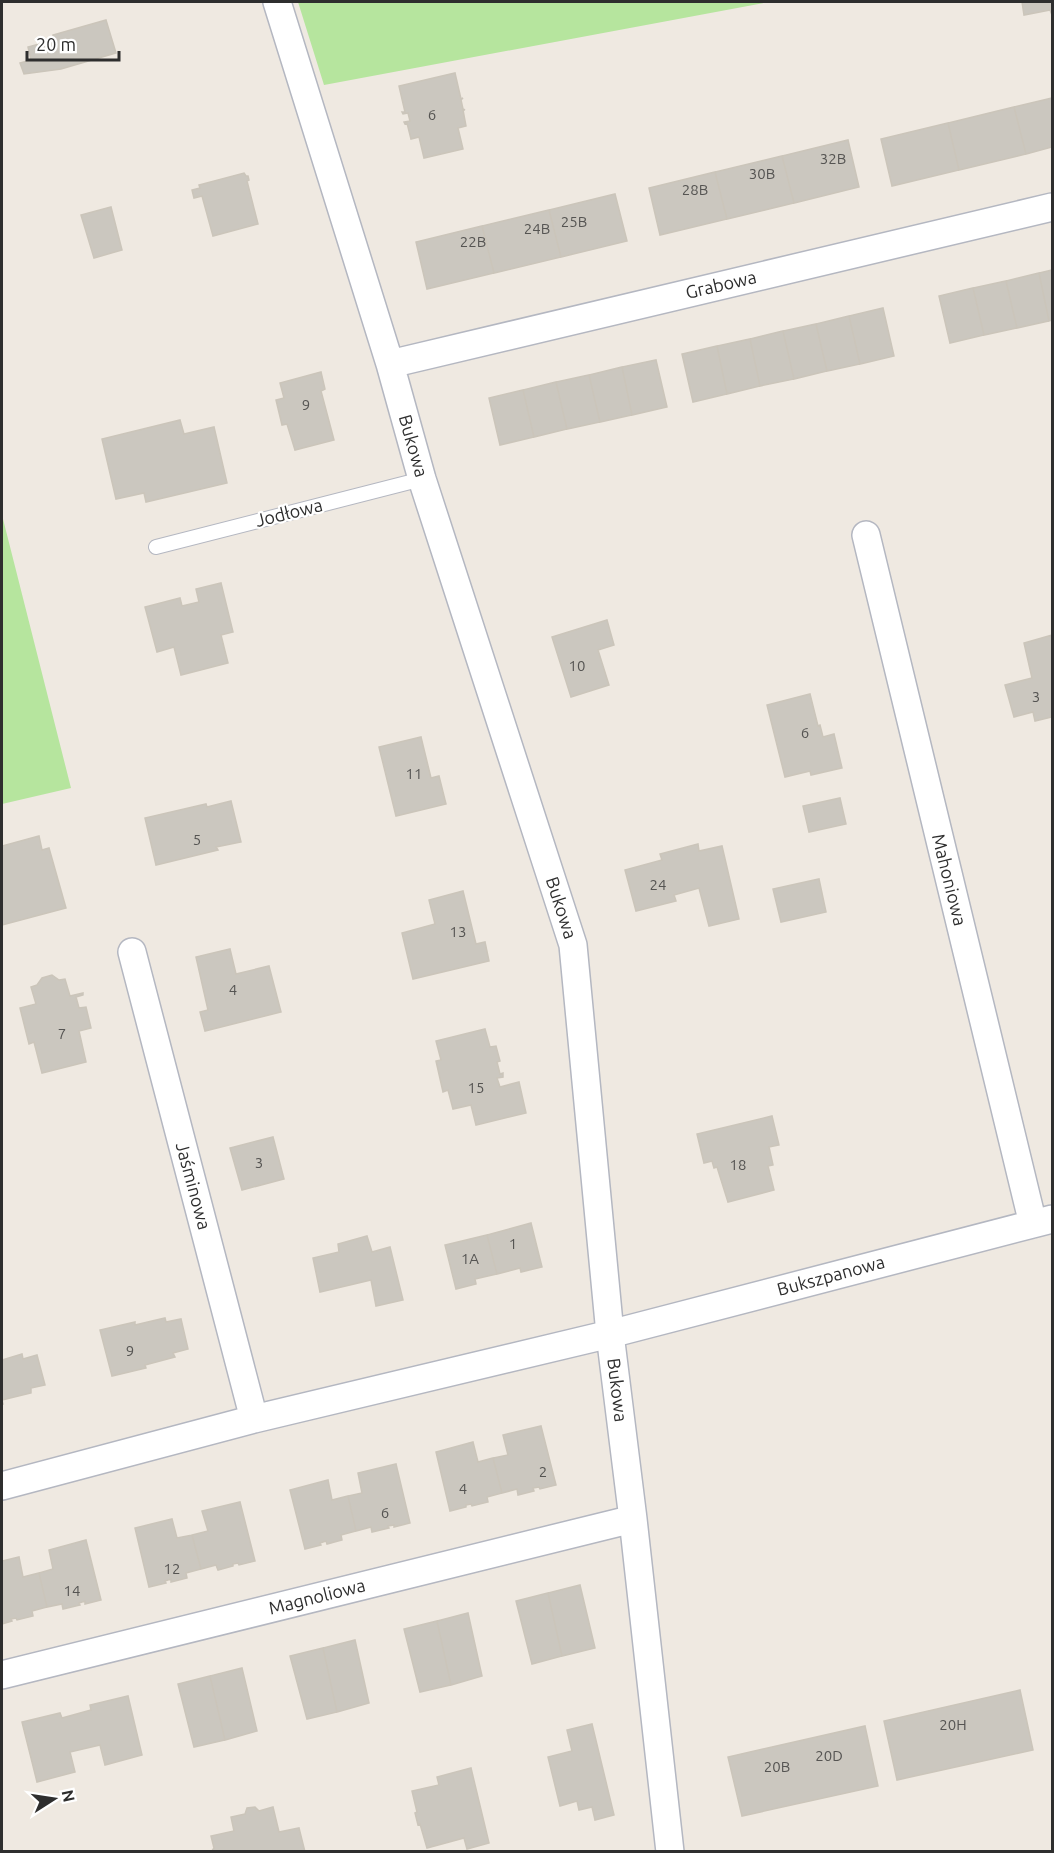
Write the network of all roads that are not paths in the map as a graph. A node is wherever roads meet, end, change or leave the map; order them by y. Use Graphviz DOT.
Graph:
graph roads {
  1 [pos="277,2"];
  2 [pos="1053,207"];
  3 [pos="390,364"];
  4 [pos="422,479"];
  5 [pos="866,535"];
  6 [pos="156,547"];
  7 [pos="132,952"];
  8 [pos="1043,1221"];
  9 [pos="610,1334"];
  10 [pos="254,1419"];
  11 [pos="2,1486"];
  12 [pos="633,1519"];
  13 [pos="2,1675"];
  14 [pos="663,1850"];
  1 -- 3 [label="street, Bukowa"];
  2 -- 3 [label="street, Grabowa"];
  3 -- 4 [label="street, Bukowa"];
  4 -- 6 [label="lane, Jodłowa"];
  4 -- 9 [label="street, Bukowa"];
  5 -- 8 [label="street, Mahoniowa"];
  7 -- 10 [label="street, Jaśminowa"];
  8 -- 9 [label="street, Bukszpanowa"];
  9 -- 10 [label="street"];
  9 -- 12 [label="street, Bukowa"];
  10 -- 11 [label="street"];
  12 -- 13 [label="street, Magnoliowa"];
  12 -- 14 [label="street, Bukowa"];
}
